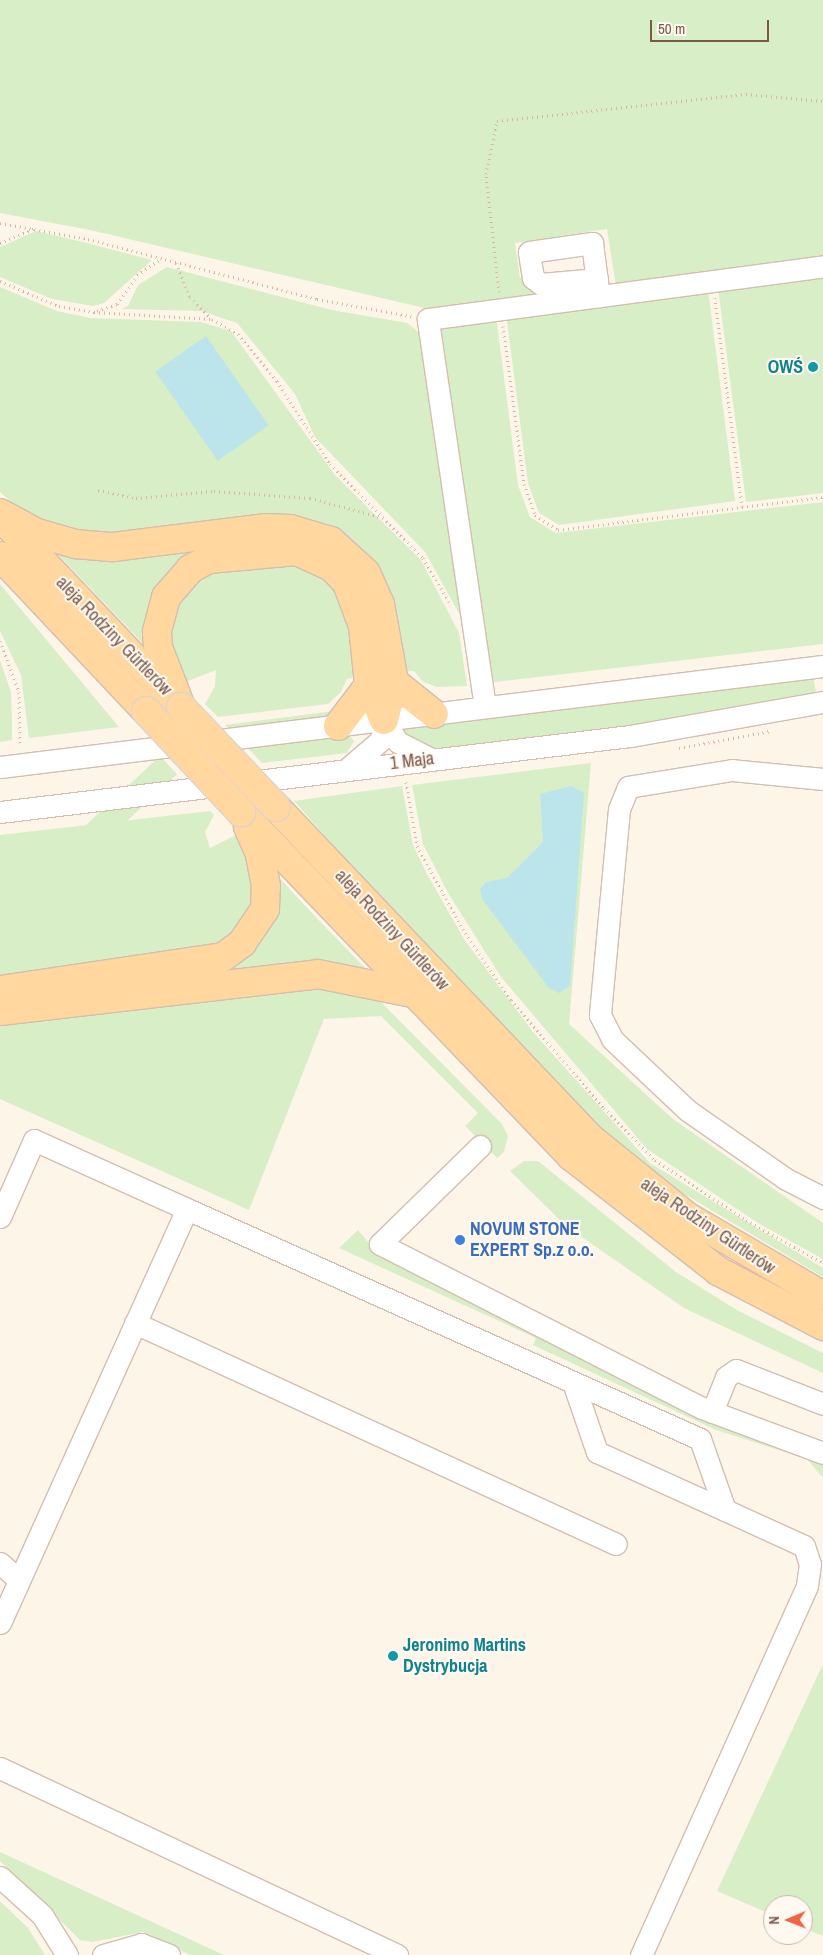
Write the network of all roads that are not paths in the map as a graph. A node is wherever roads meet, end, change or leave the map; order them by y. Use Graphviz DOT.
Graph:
graph roads {
  1 [pos="823,266"];
  2 [pos="0,514"];
  3 [pos="0,556"];
  4 [pos="823,666"];
  5 [pos="381,684"];
  6 [pos="823,702"];
  7 [pos="181,707"];
  8 [pos="485,708"];
  9 [pos="434,714"];
  10 [pos="384,720"];
  11 [pos="338,726"];
  12 [pos="431,759"];
  13 [pos="0,768"];
  14 [pos="347,769"];
  15 [pos="823,779"];
  16 [pos="0,812"];
  17 [pos="241,812"];
  18 [pos="0,990"];
  19 [pos="413,993"];
  20 [pos="0,1011"];
  21 [pos="480,1146"];
  22 [pos="823,1198"];
  23 [pos="187,1209"];
  24 [pos="0,1217"];
  25 [pos="823,1296"];
  26 [pos="135,1323"];
  27 [pos="823,1326"];
  28 [pos="574,1385"];
  29 [pos="823,1404"];
  30 [pos="712,1412"];
  31 [pos="823,1453"];
  32 [pos="725,1510"];
  33 [pos="616,1544"];
  34 [pos="0,1563"];
  35 [pos="19,1580"];
  36 [pos="0,1623"];
  37 [pos="0,1768"];
  38 [pos="0,1877"];
  39 [pos="66,1955"];
  40 [pos="103,1955"];
  41 [pos="169,1955"];
  42 [pos="397,1955"];
  43 [pos="641,1955"];
  1 -- 8 [label="street"];
  2 -- 5 [label="main road"];
  2 -- 7 [label="main road, aleja Rodziny Gürtlerów"];
  3 -- 17 [label="main road, aleja Rodziny Gürtlerów, bridge"];
  4 -- 8 [label="street"];
  5 -- 7 [label="main road"];
  5 -- 9 [label="main road"];
  5 -- 10 [label="main road"];
  5 -- 11 [label="main road"];
  6 -- 12 [label="street, 1 Maja"];
  7 -- 25 [label="main road, aleja Rodziny Gürtlerów, bridge"];
  8 -- 9 [label="street"];
  9 -- 10 [label="street"];
  10 -- 11 [label="street"];
  10 -- 12 [label="street"];
  10 -- 14 [label="street"];
  11 -- 13 [label="street"];
  12 -- 14 [label="street, 1 Maja"];
  14 -- 16 [label="street, 1 Maja"];
  15 -- 22 [label="street"];
  17 -- 18 [label="main road"];
  17 -- 19 [label="main road, aleja Rodziny Gürtlerów"];
  19 -- 20 [label="main road"];
  19 -- 27 [label="main road, aleja Rodziny Gürtlerów"];
  21 -- 30 [label="street"];
  23 -- 24 [label="street"];
  23 -- 26 [label="street"];
  23 -- 28 [label="street"];
  26 -- 33 [label="street"];
  26 -- 35 [label="street"];
  28 -- 32 [label="street"];
  28 -- 32 [label="street"];
  29 -- 30 [label="street"];
  30 -- 31 [label="street"];
  32 -- 43 [label="street"];
  34 -- 35 [label="street"];
  35 -- 36 [label="street"];
  37 -- 42 [label="street"];
  38 -- 39 [label="street"];
  40 -- 41 [label="street"];
}
